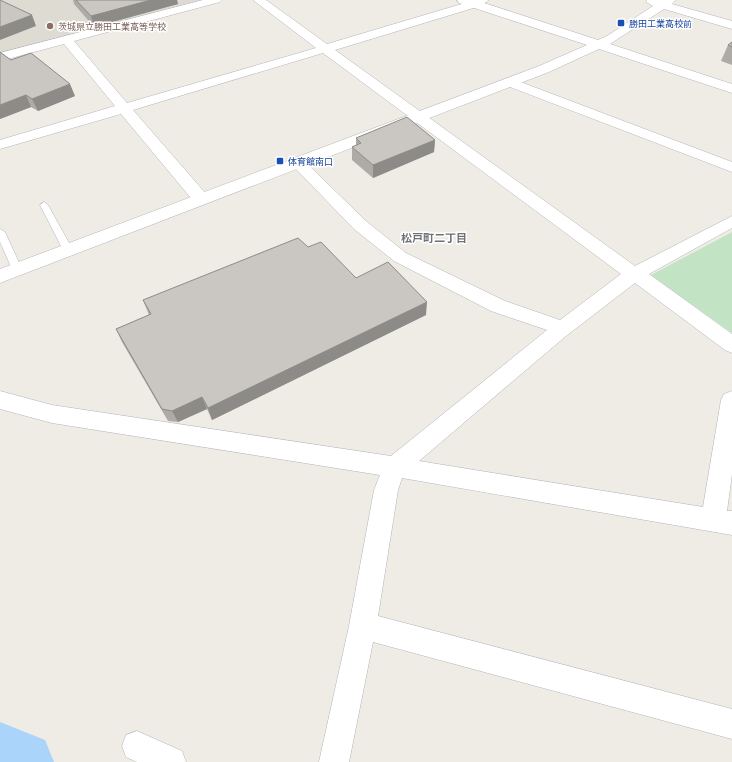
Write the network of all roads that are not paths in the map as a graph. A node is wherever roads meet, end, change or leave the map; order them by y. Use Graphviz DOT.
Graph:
graph roads {
  1 [pos="216,0"];
  2 [pos="259,0"];
  3 [pos="645,0"];
  4 [pos="474,1"];
  5 [pos="667,3"];
  6 [pos="732,25"];
  7 [pos="66,39"];
  8 [pos="599,45"];
  9 [pos="327,50"];
  10 [pos="0,57"];
  11 [pos="510,82"];
  12 [pos="732,89"];
  13 [pos="125,109"];
  14 [pos="417,116"];
  15 [pos="0,145"];
  16 [pos="297,162"];
  17 [pos="732,167"];
  18 [pos="201,199"];
  19 [pos="44,205"];
  20 [pos="732,221"];
  21 [pos="0,232"];
  22 [pos="68,250"];
  23 [pos="17,269"];
  24 [pos="634,274"];
  25 [pos="0,276"];
  26 [pos="563,328"];
  27 [pos="732,345"];
  28 [pos="0,400"];
  29 [pos="732,400"];
  30 [pos="395,467"];
  31 [pos="723,521"];
  32 [pos="363,626"];
  33 [pos="732,724"];
  34 [pos="137,746"];
  35 [pos="171,762"];
  36 [pos="334,762"];
  1 -- 7 [label="street"];
  2 -- 9 [label="street"];
  3 -- 5 [label="street"];
  4 -- 8 [label="street"];
  4 -- 9 [label="street"];
  5 -- 6 [label="street"];
  5 -- 8 [label="street"];
  7 -- 10 [label="street"];
  7 -- 13 [label="street"];
  8 -- 11 [label="street"];
  8 -- 12 [label="street"];
  9 -- 13 [label="street"];
  9 -- 14 [label="street"];
  11 -- 14 [label="street"];
  11 -- 17 [label="street"];
  13 -- 15 [label="street"];
  13 -- 18 [label="street"];
  14 -- 16 [label="street"];
  14 -- 24 [label="street"];
  16 -- 18 [label="street"];
  16 -- 26 [label="street"];
  18 -- 22 [label="street"];
  19 -- 22 [label="lane"];
  20 -- 24 [label="street"];
  21 -- 23 [label="lane"];
  22 -- 23 [label="street"];
  23 -- 25 [label="street"];
  24 -- 26 [label="street"];
  24 -- 27 [label="street"];
  26 -- 30 [label="street"];
  28 -- 30 [label="street"];
  29 -- 31 [label="street"];
  30 -- 31 [label="street"];
  30 -- 32 [label="street"];
  32 -- 33 [label="street"];
  32 -- 36 [label="street"];
  34 -- 35 [label="street"];
}
